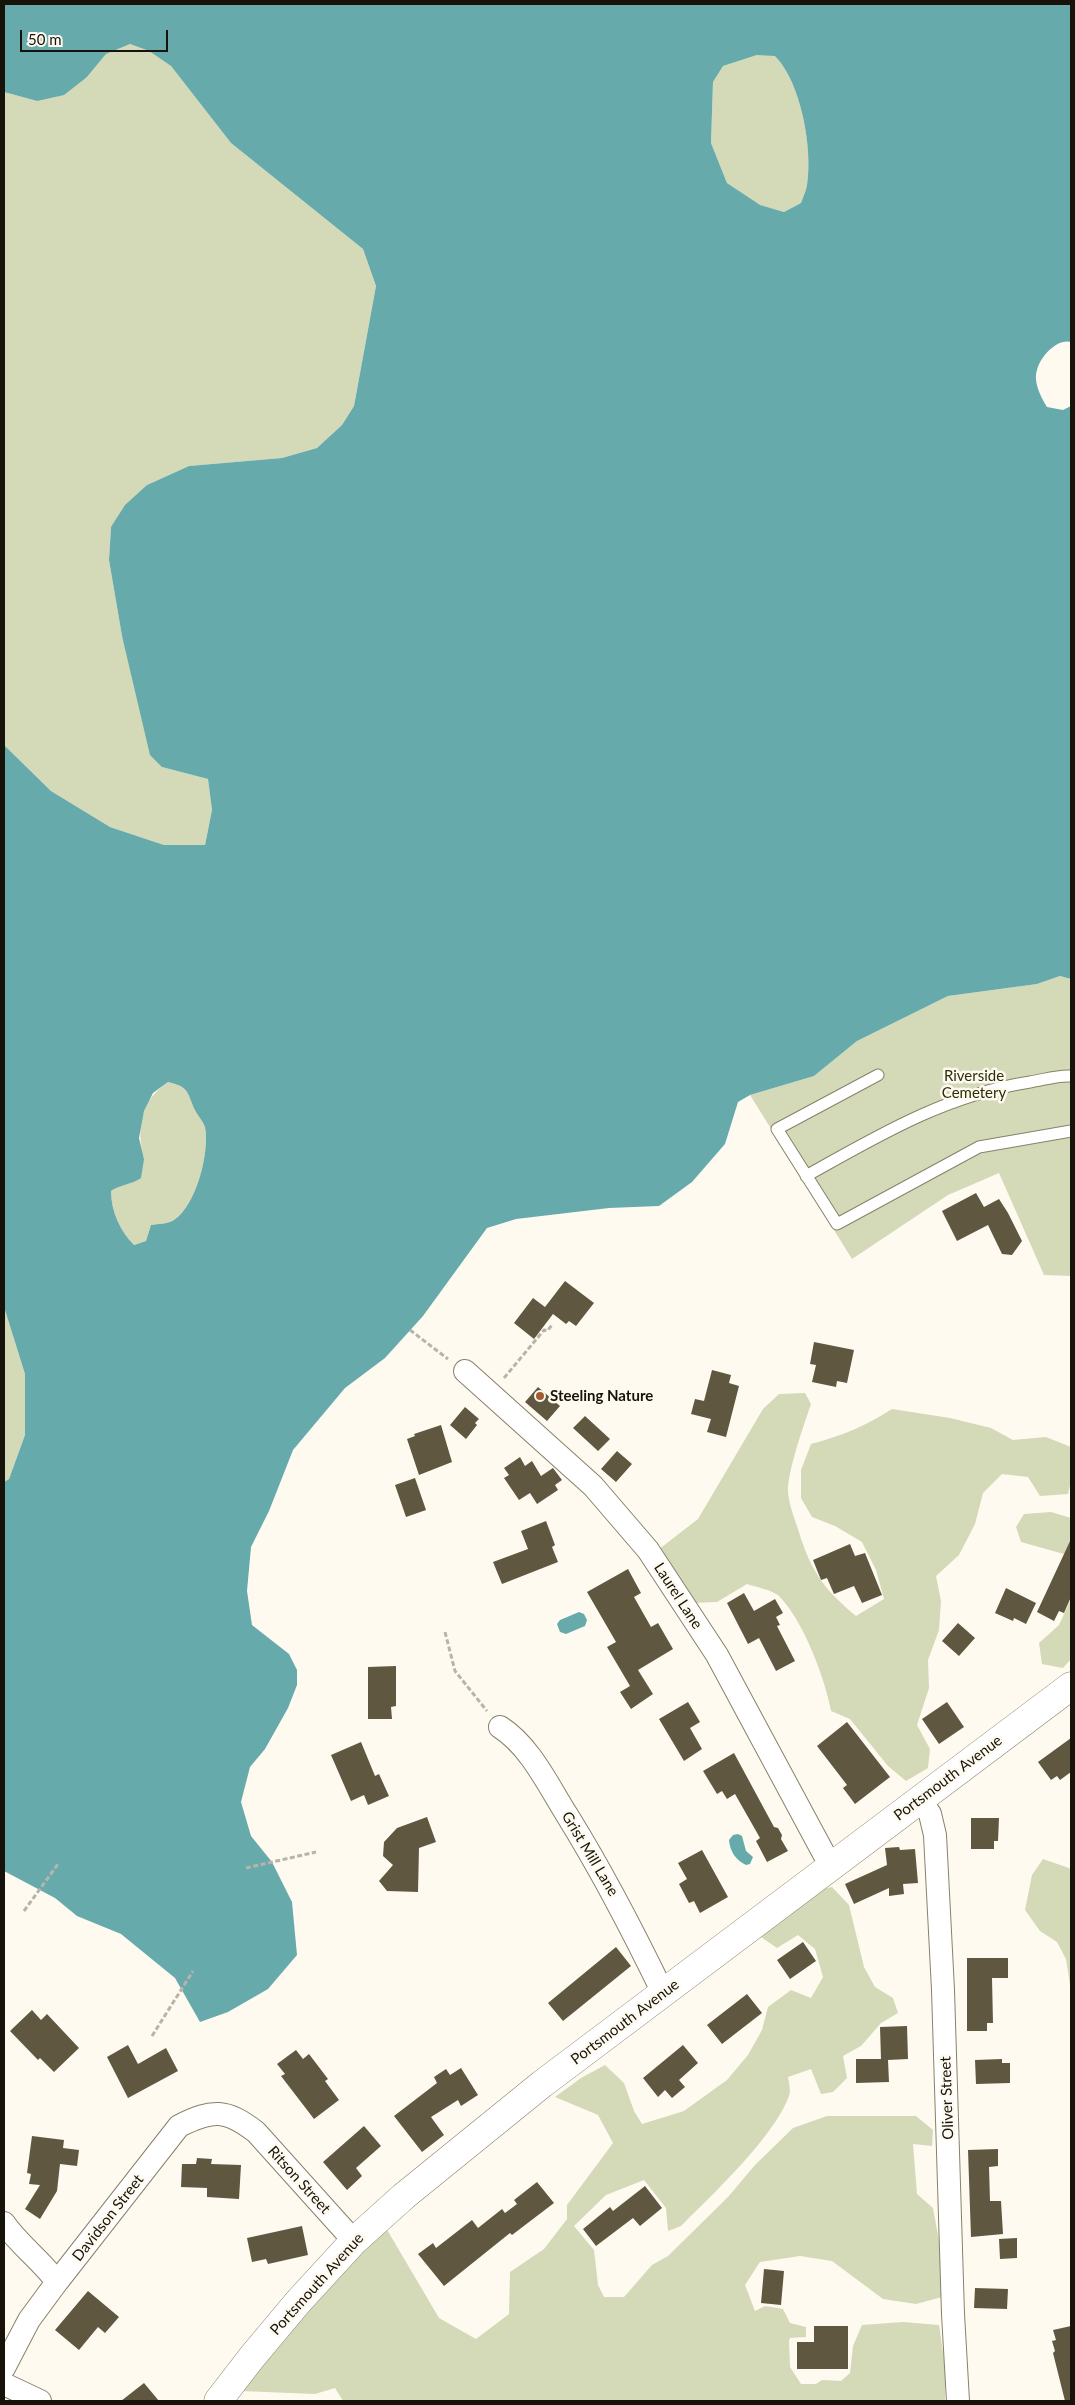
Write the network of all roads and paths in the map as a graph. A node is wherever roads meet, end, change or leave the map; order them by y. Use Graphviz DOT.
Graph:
graph roads {
  1 [pos="878,1075"];
  2 [pos="1071,1076"];
  3 [pos="1071,1131"];
  4 [pos="806,1176"];
  5 [pos="553,1324"];
  6 [pos="410,1330"];
  7 [pos="465,1371"];
  8 [pos="490,1394"];
  9 [pos="446,1632"];
  10 [pos="1071,1686"];
  11 [pos="500,1728"];
  12 [pos="920,1799"];
  13 [pos="316,1852"];
  14 [pos="58,1864"];
  15 [pos="831,1867"];
  16 [pos="246,1868"];
  17 [pos="24,1911"];
  18 [pos="193,1971"];
  19 [pos="663,1993"];
  20 [pos="152,2036"];
  21 [pos="242,2121"];
  22 [pos="4,2223"];
  23 [pos="354,2241"];
  24 [pos="57,2282"];
  25 [pos="4,2368"];
  26 [pos="4,2384"];
  27 [pos="40,2401"];
  28 [pos="218,2401"];
  29 [pos="958,2401"];
  1 -- 4 [label="lane"];
  2 -- 4 [label="lane"];
  3 -- 4 [label="lane"];
  5 -- 8 [label="path"];
  6 -- 7 [label="path"];
  7 -- 8 [label="street, Laurel Lane"];
  8 -- 15 [label="street, Laurel Lane"];
  9 -- 11 [label="path"];
  10 -- 12 [label="main road, Portsmouth Avenue"];
  11 -- 19 [label="street, Grist Mill Lane"];
  12 -- 15 [label="main road, Portsmouth Avenue"];
  12 -- 29 [label="street, Oliver Street"];
  13 -- 16 [label="path"];
  14 -- 17 [label="path"];
  15 -- 19 [label="main road, Portsmouth Avenue"];
  18 -- 20 [label="path"];
  19 -- 23 [label="main road, Portsmouth Avenue"];
  21 -- 23 [label="street, Ritson Street"];
  21 -- 24 [label="street, Davidson Street"];
  22 -- 24 [label="street"];
  23 -- 28 [label="main road, Portsmouth Avenue"];
  24 -- 25 [label="street, Davidson Street"];
  26 -- 27 [label="street"];
}
